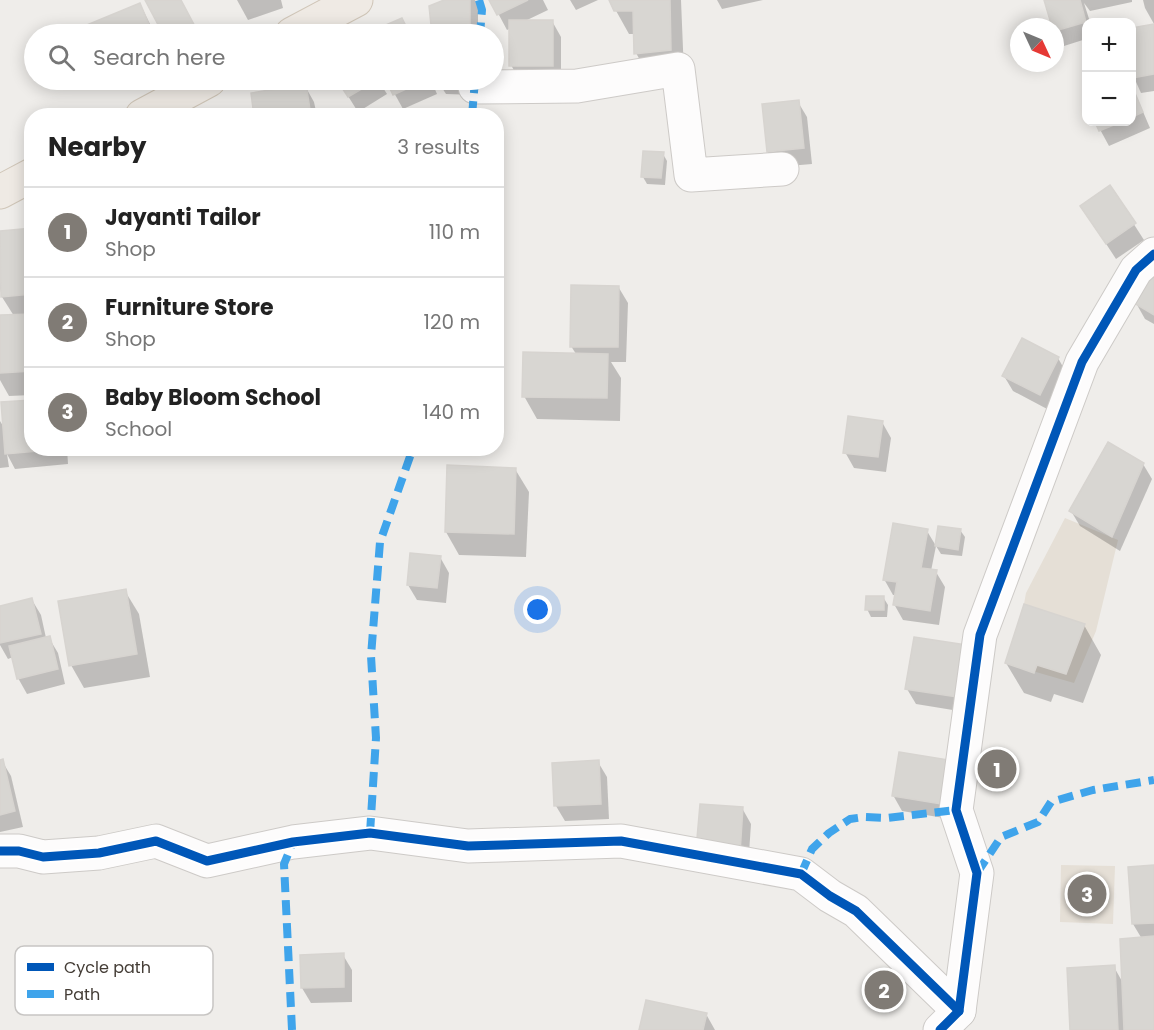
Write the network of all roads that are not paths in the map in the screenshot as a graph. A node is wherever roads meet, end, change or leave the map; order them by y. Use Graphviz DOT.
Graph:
graph roads {
  1 [pos="356,0"];
  2 [pos="311,24"];
  3 [pos="504,87"];
  4 [pos="190,90"];
  5 [pos="157,108"];
  6 [pos="782,169"];
  7 [pos="24,179"];
  8 [pos="0,192"];
  9 [pos="1154,254"];
  10 [pos="0,851"];
  11 [pos="950,1021"];
  1 -- 2 [label="main road"];
  3 -- 6 [label="street"];
  4 -- 5 [label="main road"];
  7 -- 8 [label="main road"];
  9 -- 11 [label="street"];
  10 -- 11 [label="street"];
}
